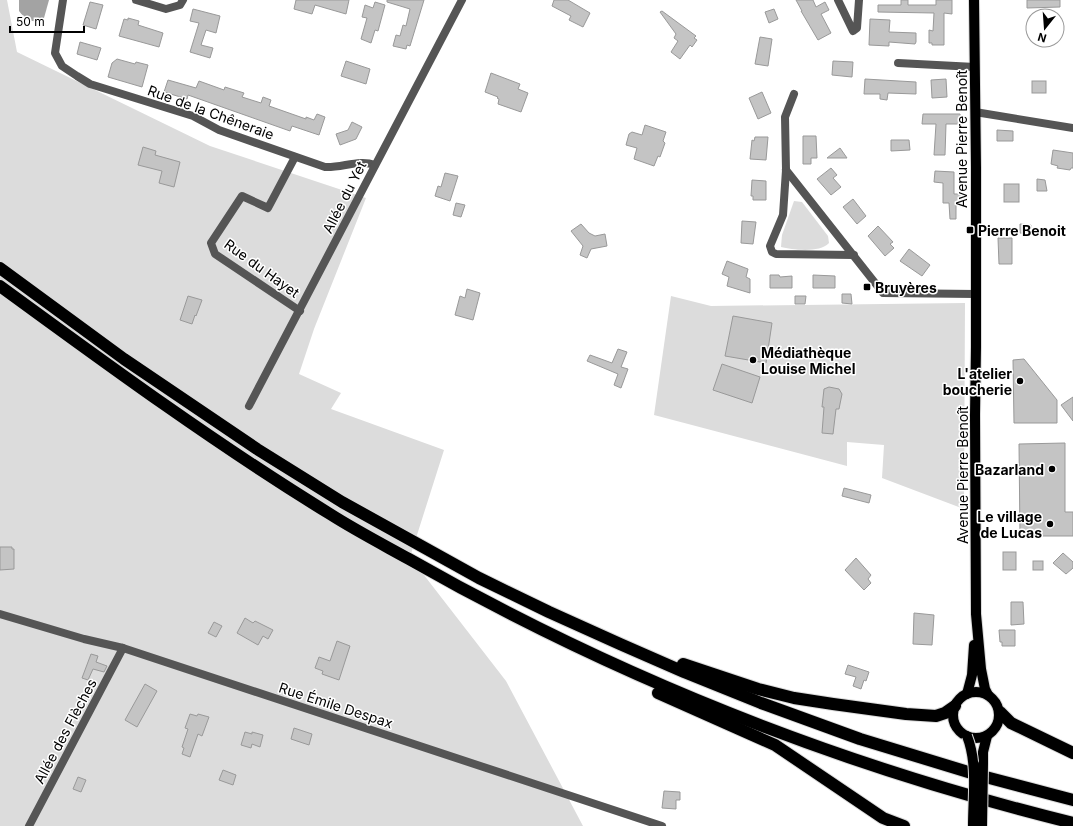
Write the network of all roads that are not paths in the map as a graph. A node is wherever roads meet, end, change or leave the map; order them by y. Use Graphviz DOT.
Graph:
graph roads {
  1 [pos="62,0"];
  2 [pos="136,0"];
  3 [pos="183,0"];
  4 [pos="462,0"];
  5 [pos="838,0"];
  6 [pos="859,0"];
  7 [pos="974,0"];
  8 [pos="898,63"];
  9 [pos="975,67"];
  10 [pos="794,94"];
  11 [pos="975,112"];
  12 [pos="1073,128"];
  13 [pos="295,157"];
  14 [pos="375,165"];
  15 [pos="786,170"];
  16 [pos="854,255"];
  17 [pos="0,268"];
  18 [pos="0,286"];
  19 [pos="976,294"];
  20 [pos="300,311"];
  21 [pos="249,406"];
  22 [pos="0,614"];
  23 [pos="976,614"];
  24 [pos="564,641"];
  25 [pos="620,644"];
  26 [pos="123,648"];
  27 [pos="967,694"];
  28 [pos="988,695"];
  29 [pos="955,706"];
  30 [pos="1000,712"];
  31 [pos="967,736"];
  32 [pos="987,736"];
  33 [pos="1073,753"];
  34 [pos="1073,800"];
  35 [pos="1073,823"];
  36 [pos="29,826"];
  37 [pos="662,826"];
  38 [pos="904,826"];
  39 [pos="973,826"];
  40 [pos="982,826"];
  1 -- 13 [label="street, Rue de la Chêneraie"];
  2 -- 3 [label="street"];
  4 -- 14 [label="street, Allée du Yet"];
  5 -- 6 [label="street"];
  7 -- 9 [label="main road, Avenue Pierre Benoît"];
  8 -- 9 [label="street"];
  9 -- 11 [label="main road, Avenue Pierre Benoît"];
  10 -- 15 [label="street"];
  11 -- 12 [label="street"];
  11 -- 19 [label="main road, Avenue Pierre Benoît"];
  13 -- 14 [label="street, Rue de la Chêneraie"];
  13 -- 20 [label="street, Rue du Hayet"];
  14 -- 20 [label="street, Allée du Yet"];
  15 -- 16 [label="street"];
  15 -- 16 [label="street"];
  16 -- 19 [label="street"];
  17 -- 25 [label="highway"];
  18 -- 24 [label="highway"];
  19 -- 23 [label="main road, Avenue Pierre Benoît"];
  20 -- 21 [label="street, Allée du Yet"];
  22 -- 26 [label="street, Rue Émile Despax"];
  23 -- 27 [label="main road, Avenue Pierre Benoît"];
  23 -- 28 [label="main road, Avenue Pierre Benoît"];
  24 -- 35 [label="highway"];
  24 -- 38 [label="highway"];
  25 -- 29 [label="highway"];
  25 -- 34 [label="highway"];
  26 -- 36 [label="street, Allée des Flèches"];
  26 -- 37 [label="street, Rue Émile Despax"];
  27 -- 28 [label="main road"];
  27 -- 29 [label="main road"];
  28 -- 30 [label="main road"];
  29 -- 31 [label="main road"];
  30 -- 32 [label="main road"];
  30 -- 33 [label="highway"];
  31 -- 32 [label="main road"];
  31 -- 39 [label="main road, bridge"];
  32 -- 40 [label="main road, bridge"];
}
